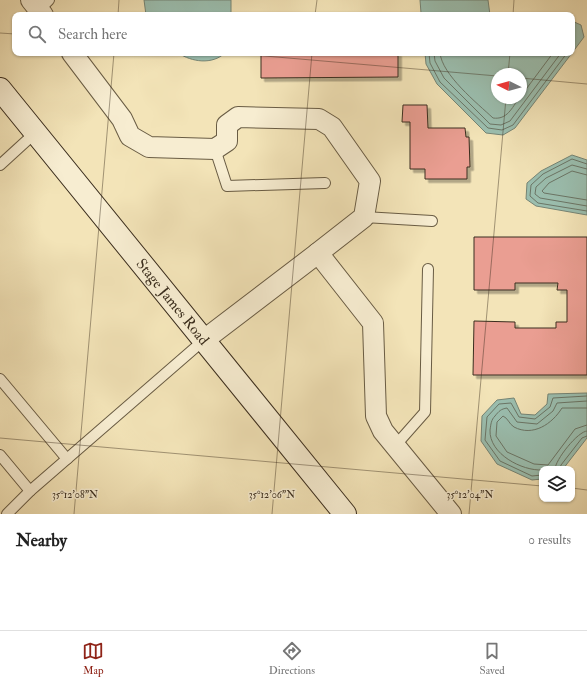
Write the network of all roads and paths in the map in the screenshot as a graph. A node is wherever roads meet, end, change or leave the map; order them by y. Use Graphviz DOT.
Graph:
graph roads {
  1 [pos="74,56"];
  2 [pos="0,89"];
  3 [pos="35,133"];
  4 [pos="215,149"];
  5 [pos="0,165"];
  6 [pos="325,183"];
  7 [pos="364,217"];
  8 [pos="432,221"];
  9 [pos="318,253"];
  10 [pos="428,269"];
  11 [pos="204,340"];
  12 [pos="0,379"];
  13 [pos="396,446"];
  14 [pos="0,455"];
  15 [pos="67,459"];
  16 [pos="30,491"];
  17 [pos="7,514"];
  18 [pos="345,514"];
  19 [pos="451,514"];
  1 -- 4 [label="street"];
  2 -- 3 [label="main road, Stage James Road"];
  3 -- 5 [label="lane"];
  3 -- 11 [label="main road, Stage James Road"];
  4 -- 6 [label="lane"];
  4 -- 7 [label="street"];
  7 -- 8 [label="lane"];
  7 -- 9 [label="street"];
  9 -- 11 [label="street"];
  9 -- 13 [label="street"];
  10 -- 13 [label="lane"];
  11 -- 15 [label="lane"];
  11 -- 18 [label="main road, Stage James Road"];
  12 -- 15 [label="lane"];
  13 -- 19 [label="street"];
  14 -- 16 [label="lane"];
  15 -- 16 [label="lane"];
  16 -- 17 [label="lane"];
}
